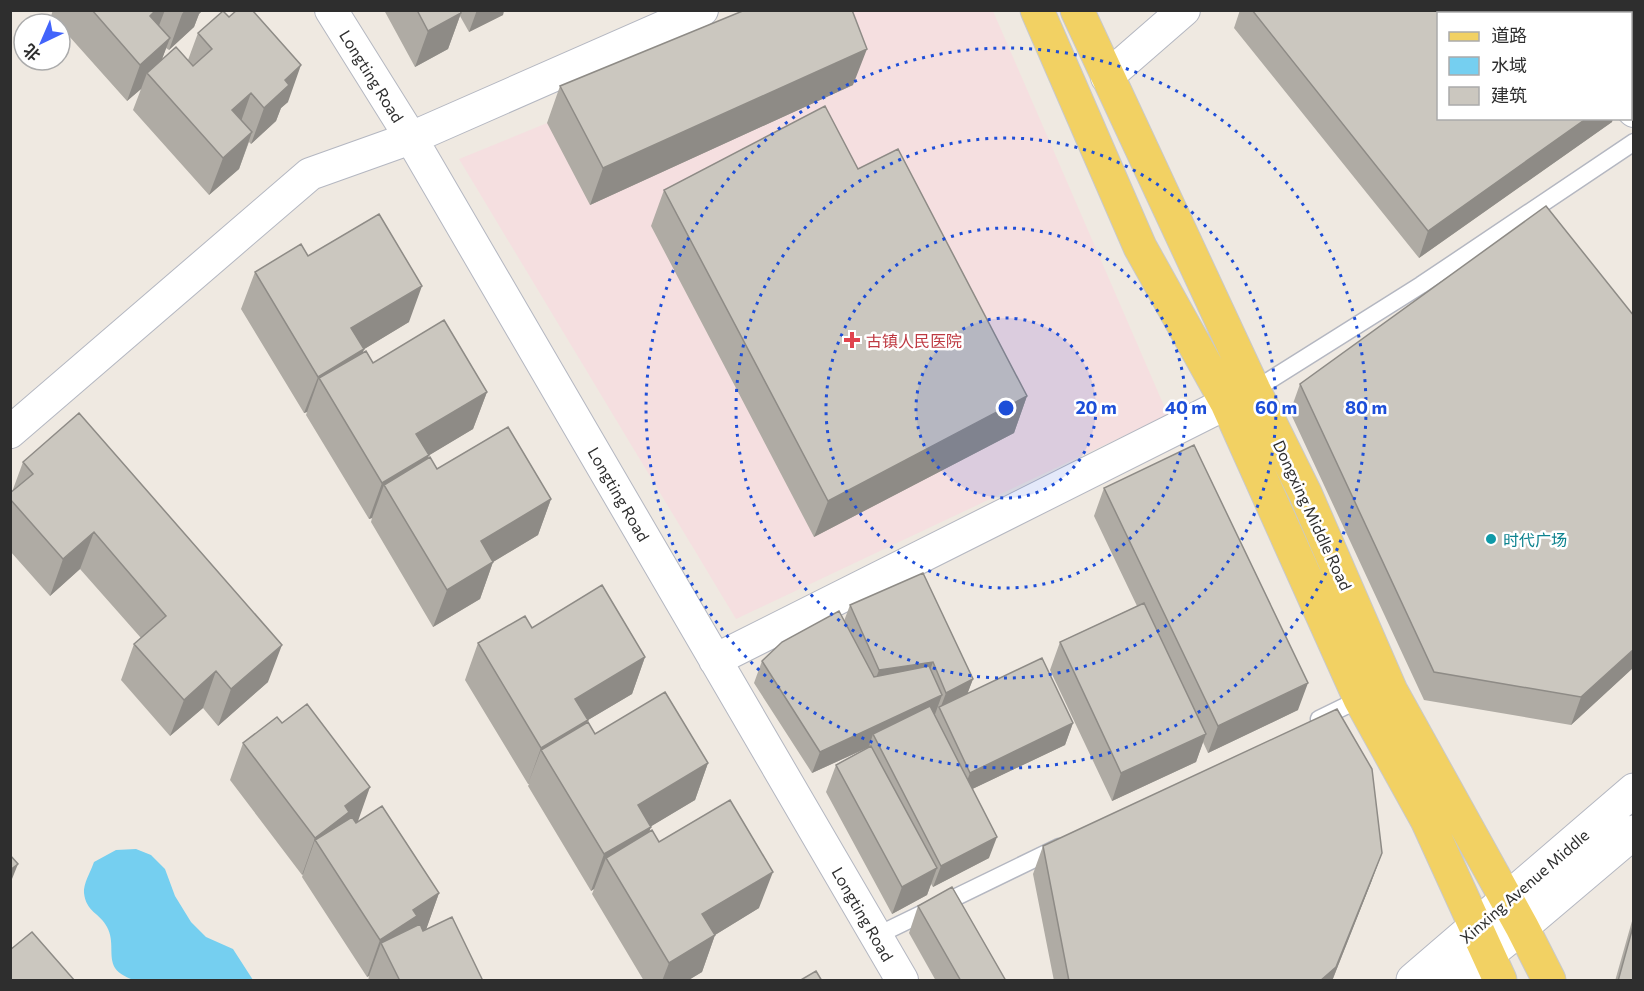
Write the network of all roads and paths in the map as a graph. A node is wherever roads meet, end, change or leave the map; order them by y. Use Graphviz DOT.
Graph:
graph roads {
  1 [pos="331,10"];
  2 [pos="702,10"];
  3 [pos="1038,10"];
  4 [pos="1077,10"];
  5 [pos="1184,10"];
  6 [pos="1107,77"];
  7 [pos="411,138"];
  8 [pos="1634,142"];
  9 [pos="1240,396"];
  10 [pos="10,432"];
  11 [pos="715,660"];
  12 [pos="1360,699"];
  13 [pos="1307,725"];
  14 [pos="1634,790"];
  15 [pos="1634,832"];
  16 [pos="1070,841"];
  17 [pos="1515,914"];
  18 [pos="876,936"];
  19 [pos="1488,954"];
  20 [pos="902,981"];
  21 [pos="1413,981"];
  22 [pos="1456,981"];
  23 [pos="1549,981"];
  1 -- 7 [label="street, Longting Road"];
  2 -- 7 [label="street"];
  3 -- 9 [label="main road, Dongxing Middle Road"];
  4 -- 6 [label="main road, Dongxing Middle Road"];
  5 -- 6 [label="street"];
  6 -- 9 [label="main road, Dongxing Middle Road"];
  7 -- 10 [label="street"];
  7 -- 11 [label="street, Longting Road"];
  8 -- 9 [label="lane"];
  9 -- 11 [label="street"];
  9 -- 12 [label="main road, Dongxing Middle Road"];
  9 -- 17 [label="main road, Dongxing Middle Road"];
  11 -- 18 [label="street, Longting Road"];
  12 -- 13 [label="lane"];
  12 -- 19 [label="main road, Dongxing Middle Road"];
  14 -- 17 [label="main road, Xinxing Avenue Middle"];
  15 -- 17 [label="main road, Xinxing Avenue Middle"];
  16 -- 18 [label="lane"];
  17 -- 19 [label="main road, Xinxing Avenue Middle"];
  17 -- 23 [label="main road, Dongxing Middle Road"];
  18 -- 20 [label="street, Longting Road"];
  19 -- 21 [label="main road, Xinxing Avenue Middle"];
  19 -- 22 [label="main road, Xinxing Avenue Middle"];
}
